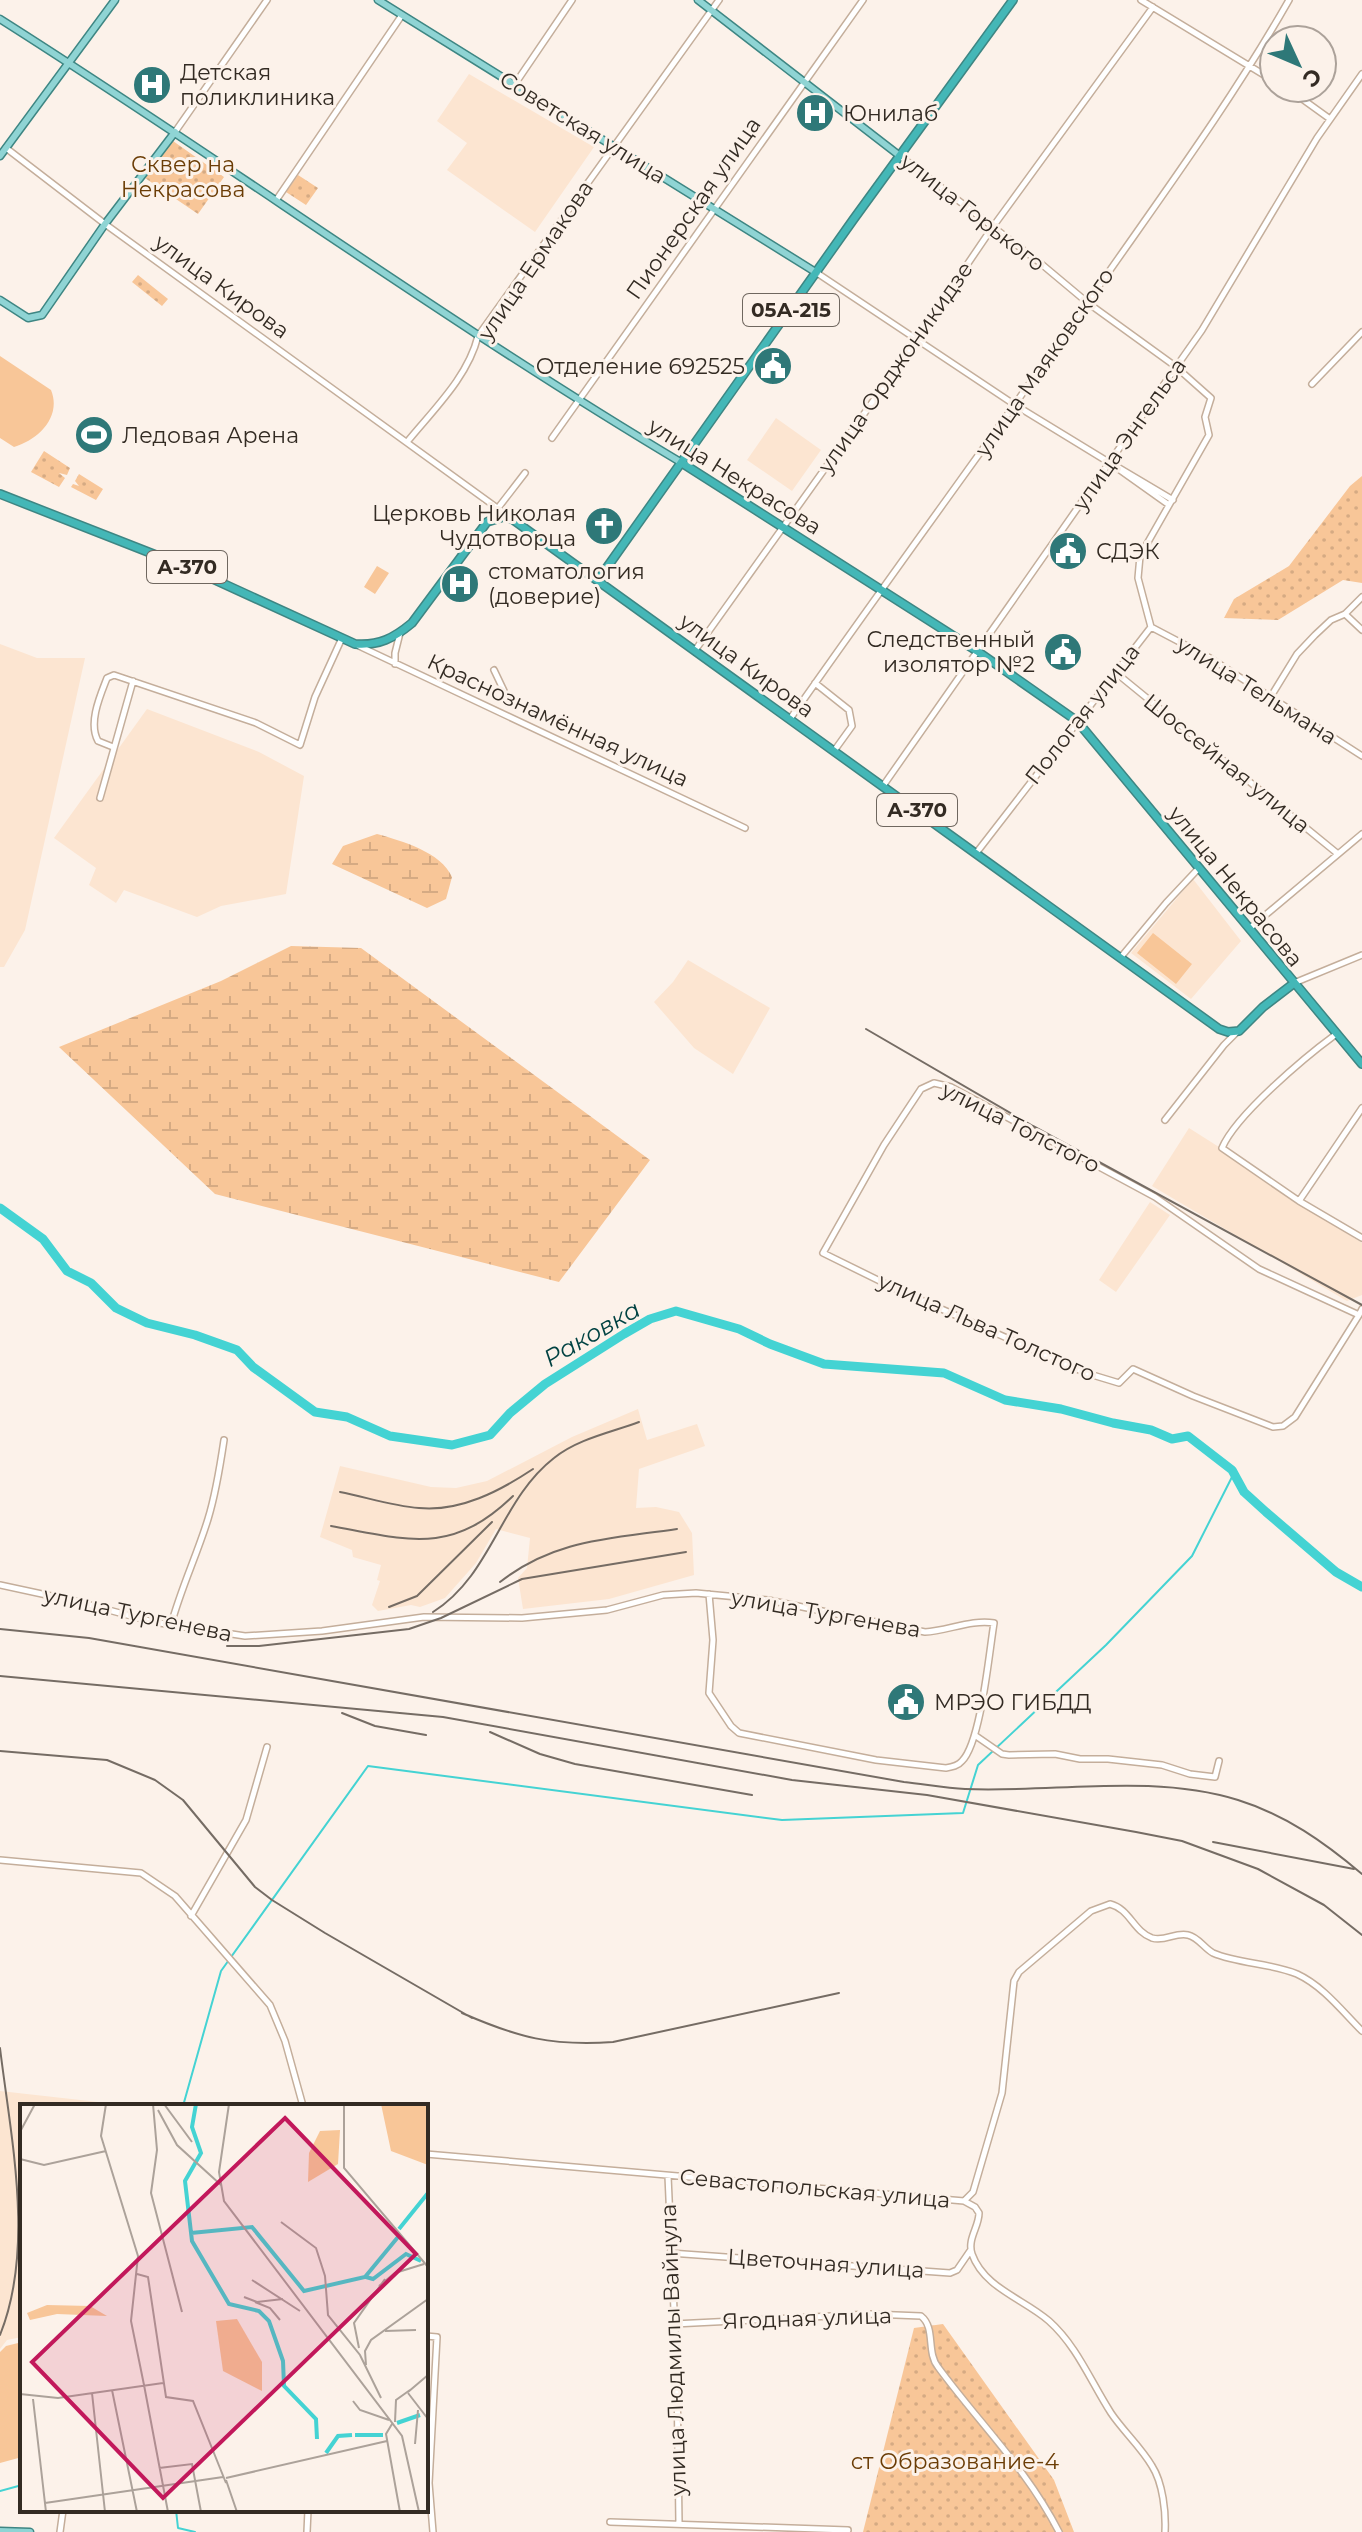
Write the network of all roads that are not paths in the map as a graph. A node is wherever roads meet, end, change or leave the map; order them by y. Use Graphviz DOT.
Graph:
graph roads {
  1 [pos="115,0"];
  2 [pos="267,0"];
  3 [pos="378,0"];
  4 [pos="572,0"];
  5 [pos="698,0"];
  6 [pos="719,0"];
  7 [pos="863,0"];
  8 [pos="1013,0"];
  9 [pos="1141,0"];
  10 [pos="1289,0"];
  11 [pos="1153,7"];
  12 [pos="711,10"];
  13 [pos="402,15"];
  14 [pos="0,19"];
  15 [pos="68,63"];
  16 [pos="1250,69"];
  17 [pos="1258,73"];
  18 [pos="1362,74"];
  19 [pos="805,82"];
  20 [pos="515,84"];
  21 [pos="1309,104"];
  22 [pos="1330,119"];
  23 [pos="175,132"];
  24 [pos="613,146"];
  25 [pos="6,148"];
  26 [pos="0,156"];
  27 [pos="900,156"];
  28 [pos="277,199"];
  29 [pos="714,209"];
  30 [pos="105,224"];
  31 [pos="992,228"];
  32 [pos="817,273"];
  33 [pos="0,300"];
  34 [pos="1088,303"];
  35 [pos="1362,332"];
  36 [pos="478,336"];
  37 [pos="917,339"];
  38 [pos="1175,366"];
  39 [pos="1312,384"];
  40 [pos="1209,395"];
  41 [pos="580,400"];
  42 [pos="1015,405"];
  43 [pos="552,438"];
  44 [pos="407,442"];
  45 [pos="682,463"];
  46 [pos="1110,463"];
  47 [pos="525,473"];
  48 [pos="0,494"];
  49 [pos="1171,502"];
  50 [pos="498,508"];
  51 [pos="512,519"];
  52 [pos="487,522"];
  53 [pos="781,527"];
  54 [pos="598,580"];
  55 [pos="881,590"];
  56 [pos="1362,597"];
  57 [pos="1345,614"];
  58 [pos="1151,627"];
  59 [pos="1362,630"];
  60 [pos="400,633"];
  61 [pos="342,638"];
  62 [pos="355,644"];
  63 [pos="696,649"];
  64 [pos="977,651"];
  65 [pos="395,664"];
  66 [pos="494,670"];
  67 [pos="1115,672"];
  68 [pos="133,681"];
  69 [pos="815,683"];
  70 [pos="504,691"];
  71 [pos="1270,698"];
  72 [pos="790,719"];
  73 [pos="1077,721"];
  74 [pos="113,747"];
  75 [pos="834,751"];
  76 [pos="1362,756"];
  77 [pos="883,786"];
  78 [pos="100,798"];
  79 [pos="745,828"];
  80 [pos="1362,834"];
  81 [pos="977,852"];
  82 [pos="1338,854"];
  83 [pos="1198,869"];
  84 [pos="1249,929"];
  85 [pos="1362,955"];
  86 [pos="1121,957"];
  87 [pos="1293,984"];
  88 [pos="1239,1031"];
  89 [pos="1335,1035"];
  90 [pos="1362,1064"];
  91 [pos="1362,1108"];
  92 [pos="1165,1120"];
  93 [pos="1299,1201"];
  94 [pos="1362,1238"];
  95 [pos="823,1253"];
  96 [pos="1360,1312"];
  97 [pos="224,1440"];
  98 [pos="0,1585"];
  99 [pos="709,1594"];
  100 [pos="171,1625"];
  101 [pos="976,1736"];
  102 [pos="267,1747"];
  103 [pos="1219,1761"];
  104 [pos="0,1860"];
  105 [pos="191,1916"];
  106 [pos="1362,2031"];
  107 [pos="302,2104"];
  108 [pos="428,2154"];
  109 [pos="668,2176"];
  110 [pos="964,2201"];
  111 [pos="970,2251"];
  112 [pos="670,2253"];
  113 [pos="674,2324"];
  114 [pos="428,2336"];
  115 [pos="63,2512"];
  116 [pos="308,2512"];
  117 [pos="610,2522"];
  118 [pos="679,2524"];
  119 [pos="848,2530"];
  120 [pos="0,2531"];
  121 [pos="30,2532"];
  122 [pos="60,2532"];
  123 [pos="307,2532"];
  124 [pos="433,2532"];
  125 [pos="1059,2532"];
  126 [pos="1165,2532"];
  1 -- 15 [label="main road"];
  2 -- 23 [label="street"];
  3 -- 13 [label="main road, Советская улица"];
  4 -- 20 [label="street"];
  5 -- 12 [label="main road, улица Горького"];
  6 -- 12 [label="street, улица Ермакова"];
  7 -- 19 [label="street, Пионерская улица"];
  8 -- 27 [label="highway, 05А-215"];
  9 -- 11 [label="street"];
  10 -- 16 [label="street, улица Маяковского"];
  11 -- 16 [label="street"];
  11 -- 31 [label="street, улица Орджоникидзе"];
  12 -- 19 [label="main road, улица Горького"];
  12 -- 24 [label="street, улица Ермакова"];
  13 -- 20 [label="main road, Советская улица"];
  13 -- 28 [label="street"];
  14 -- 15 [label="main road, улица Некрасова"];
  15 -- 23 [label="main road, улица Некрасова"];
  15 -- 25 [label="main road"];
  16 -- 17 [label="street"];
  16 -- 34 [label="street, улица Маяковского"];
  18 -- 22 [label="street, улица Энгельса"];
  19 -- 27 [label="main road, улица Горького"];
  19 -- 29 [label="street, Пионерская улица"];
  20 -- 24 [label="main road, Советская улица"];
  21 -- 22 [label="street"];
  22 -- 38 [label="street, улица Энгельса"];
  23 -- 28 [label="main road, улица Некрасова"];
  23 -- 30 [label="main road"];
  24 -- 29 [label="main road, Советская улица"];
  24 -- 36 [label="street, улица Ермакова"];
  25 -- 26 [label="main road"];
  25 -- 30 [label="street, улица Кирова"];
  27 -- 31 [label="street, улица Горького"];
  27 -- 32 [label="highway, 05А-215"];
  28 -- 36 [label="main road, улица Некрасова"];
  29 -- 32 [label="main road, Советская улица"];
  29 -- 41 [label="street, Пионерская улица"];
  30 -- 33 [label="main road"];
  30 -- 44 [label="street, улица Кирова"];
  31 -- 34 [label="street, улица Горького"];
  31 -- 37 [label="street, улица Орджоникидзе"];
  32 -- 37 [label="street, Советская улица"];
  32 -- 45 [label="highway, 05А-215"];
  34 -- 38 [label="street, улица Горького"];
  34 -- 42 [label="street, улица Маяковского"];
  35 -- 39 [label="street"];
  36 -- 41 [label="main road, улица Некрасова"];
  36 -- 44 [label="street, улица Ермакова"];
  37 -- 42 [label="street, Советская улица"];
  37 -- 53 [label="street, улица Орджоникидзе"];
  38 -- 40 [label="street, улица Горького"];
  38 -- 46 [label="street, улица Энгельса"];
  40 -- 49 [label="street, Пологая улица"];
  41 -- 43 [label="street, Пионерская улица"];
  41 -- 45 [label="main road, улица Некрасова"];
  42 -- 46 [label="street, Советская улица"];
  42 -- 55 [label="street, улица Маяковского"];
  44 -- 50 [label="street, улица Кирова"];
  45 -- 53 [label="highway, улица Некрасова"];
  45 -- 54 [label="highway"];
  46 -- 49 [label="street, Советская улица"];
  46 -- 64 [label="street, улица Энгельса"];
  47 -- 50 [label="street"];
  48 -- 61 [label="highway, Краснознамённая улица / А-370"];
  49 -- 58 [label="street, Пологая улица"];
  50 -- 51 [label="street, улица Кирова"];
  50 -- 52 [label="street"];
  51 -- 52 [label="highway"];
  51 -- 54 [label="highway, улица Кирова / А-370"];
  52 -- 60 [label="highway, А-370"];
  53 -- 55 [label="highway, улица Некрасова"];
  53 -- 63 [label="street, улица Орджоникидзе"];
  54 -- 63 [label="highway, улица Кирова / А-370"];
  55 -- 64 [label="highway, улица Некрасова"];
  55 -- 69 [label="street, улица Маяковского"];
  56 -- 57 [label="street"];
  57 -- 59 [label="street"];
  57 -- 71 [label="street"];
  58 -- 67 [label="street, Пологая улица"];
  58 -- 71 [label="street, улица Тельмана"];
  60 -- 62 [label="highway, Краснознамённая улица / А-370"];
  60 -- 65 [label="street"];
  61 -- 62 [label="highway, Краснознамённая улица / А-370"];
  61 -- 68 [label="street"];
  62 -- 65 [label="street, Краснознамённая улица"];
  63 -- 72 [label="highway, улица Кирова / А-370"];
  64 -- 73 [label="highway, улица Некрасова"];
  64 -- 77 [label="street, улица Энгельса"];
  65 -- 79 [label="street, Краснознамённая улица"];
  66 -- 70 [label="street"];
  67 -- 73 [label="street, Пологая улица"];
  67 -- 82 [label="street, Шоссейная улица"];
  68 -- 74 [label="street"];
  68 -- 74 [label="street"];
  69 -- 72 [label="street, улица Маяковского"];
  69 -- 75 [label="street"];
  71 -- 76 [label="street, улица Тельмана"];
  72 -- 75 [label="highway, улица Кирова / А-370"];
  73 -- 81 [label="street, Пологая улица"];
  73 -- 83 [label="highway, улица Некрасова"];
  74 -- 78 [label="street"];
  75 -- 77 [label="highway, улица Кирова / А-370"];
  77 -- 81 [label="highway, улица Кирова / А-370"];
  80 -- 82 [label="street"];
  81 -- 86 [label="highway, улица Кирова / А-370"];
  82 -- 84 [label="street"];
  83 -- 84 [label="highway, улица Некрасова"];
  83 -- 86 [label="street"];
  84 -- 87 [label="highway, улица Некрасова"];
  85 -- 87 [label="street"];
  86 -- 88 [label="highway, улица Кирова / А-370"];
  87 -- 88 [label="highway"];
  87 -- 89 [label="highway, улица Некрасова"];
  88 -- 92 [label="street"];
  89 -- 90 [label="highway, улица Некрасова"];
  89 -- 93 [label="street"];
  91 -- 93 [label="street"];
  93 -- 94 [label="street"];
  95 -- 96 [label="street, улица Льва Толстого"];
  95 -- 96 [label="street, улица Толстого"];
  97 -- 100 [label="street"];
  98 -- 100 [label="street, улица Тургенева"];
  99 -- 100 [label="street, улица Тургенева"];
  99 -- 101 [label="street, улица Тургенева"];
  99 -- 101 [label="street"];
  101 -- 103 [label="street"];
  102 -- 105 [label="street"];
  104 -- 105 [label="street"];
  105 -- 107 [label="street"];
  106 -- 110 [label="street, Севастопольская улица"];
  108 -- 109 [label="street, Севастопольская улица"];
  109 -- 110 [label="street, Севастопольская улица"];
  109 -- 112 [label="street, улица Людмилы Вайнула"];
  110 -- 111 [label="street"];
  111 -- 112 [label="street, Цветочная улица"];
  111 -- 126 [label="street"];
  112 -- 113 [label="street, улица Людмилы Вайнула"];
  113 -- 118 [label="street, улица Людмилы Вайнула"];
  113 -- 125 [label="street, Ягодная улица"];
  114 -- 124 [label="street"];
  115 -- 122 [label="street"];
  116 -- 123 [label="street"];
  117 -- 118 [label="street"];
  118 -- 119 [label="street"];
  120 -- 121 [label="main road"];
}
